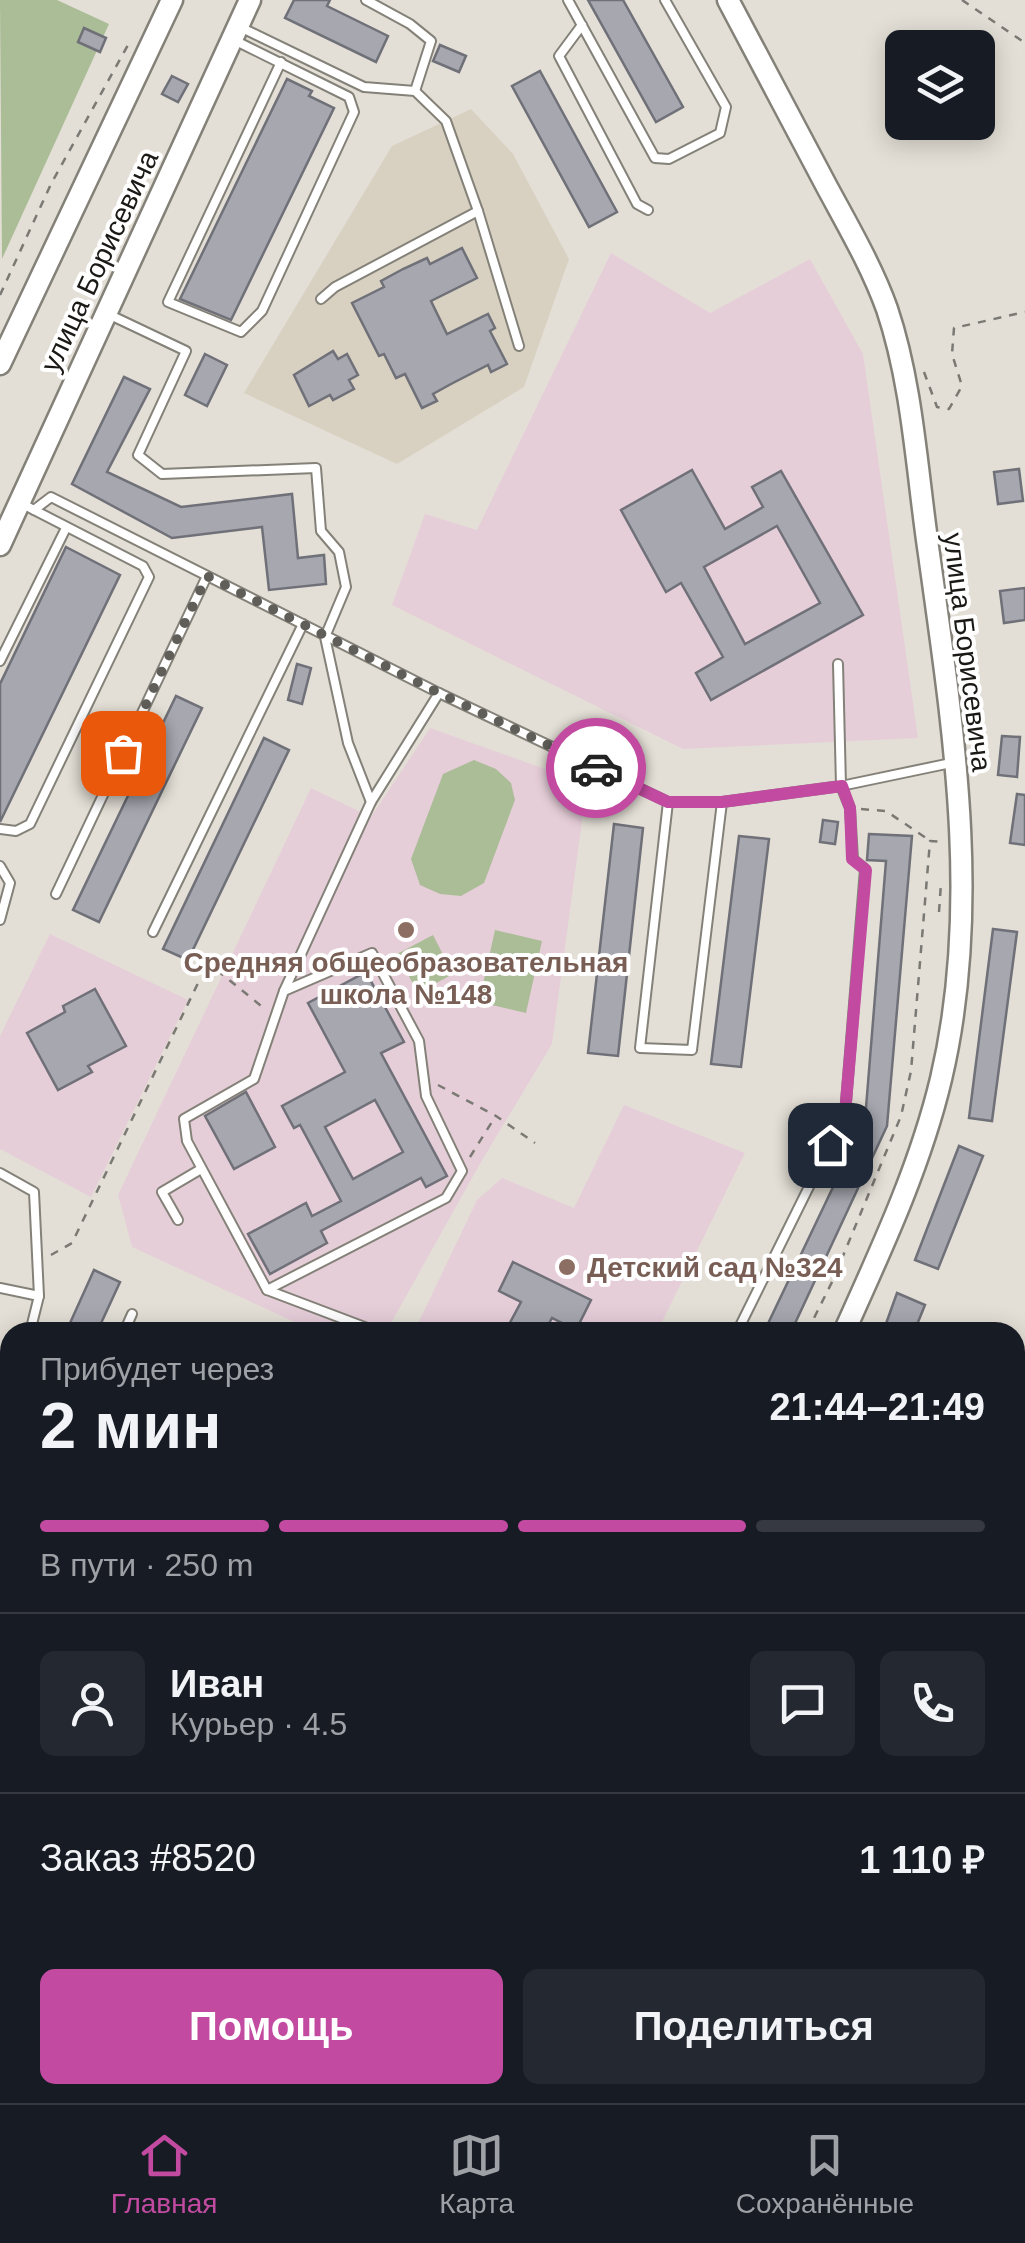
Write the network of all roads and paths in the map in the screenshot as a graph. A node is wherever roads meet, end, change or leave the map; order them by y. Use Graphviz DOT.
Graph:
graph roads {
  1 [pos="172,0"];
  2 [pos="250,0"];
  3 [pos="366,0"];
  4 [pos="568,0"];
  5 [pos="665,0"];
  6 [pos="728,0"];
  7 [pos="962,0"];
  8 [pos="582,26"];
  9 [pos="235,33"];
  10 [pos="1025,43"];
  11 [pos="128,47"];
  12 [pos="280,62"];
  13 [pos="415,91"];
  14 [pos="648,210"];
  15 [pos="478,211"];
  16 [pos="0,295"];
  17 [pos="321,299"];
  18 [pos="1025,312"];
  19 [pos="104,313"];
  20 [pos="520,346"];
  21 [pos="0,364"];
  22 [pos="902,367"];
  23 [pos="27,506"];
  24 [pos="66,528"];
  25 [pos="0,546"];
  26 [pos="207,576"];
  27 [pos="303,624"];
  28 [pos="326,637"];
  29 [pos="0,660"];
  30 [pos="838,664"];
  31 [pos="439,693"];
  32 [pos="955,762"];
  33 [pos="842,786"];
  34 [pos="371,802"];
  35 [pos="668,802"];
  36 [pos="722,802"];
  37 [pos="850,808"];
  38 [pos="0,829"];
  39 [pos="930,841"];
  40 [pos="942,842"];
  41 [pos="0,866"];
  42 [pos="56,894"];
  43 [pos="0,920"];
  44 [pos="153,932"];
  45 [pos="284,991"];
  46 [pos="274,1016"];
  47 [pos="429,1080"];
  48 [pos="496,1116"];
  49 [pos="535,1143"];
  50 [pos="201,1169"];
  51 [pos="461,1169"];
  52 [pos="0,1173"];
  53 [pos="178,1220"];
  54 [pos="39,1262"];
  55 [pos="0,1288"];
  56 [pos="267,1290"];
  57 [pos="39,1296"];
  58 [pos="132,1314"];
  59 [pos="32,1322"];
  60 [pos="128,1322"];
  61 [pos="352,1322"];
  62 [pos="742,1322"];
  63 [pos="812,1322"];
  64 [pos="849,1322"];
  1 -- 21 [label="street, улица Борисевича"];
  2 -- 9 [label="street, улица Борисевича"];
  3 -- 13 [label="lane"];
  4 -- 8 [label="lane"];
  5 -- 8 [label="lane"];
  6 -- 22 [label="street, улица Борисевича"];
  7 -- 10 [label="path"];
  8 -- 14 [label="lane"];
  9 -- 12 [label="lane"];
  9 -- 13 [label="lane"];
  9 -- 19 [label="street, улица Борисевича"];
  11 -- 16 [label="path"];
  12 -- 12 [label="lane"];
  13 -- 15 [label="lane"];
  15 -- 17 [label="lane"];
  15 -- 20 [label="lane"];
  18 -- 22 [label="path"];
  19 -- 23 [label="street, улица Борисевича"];
  19 -- 28 [label="lane"];
  22 -- 32 [label="street, улица Борисевича"];
  23 -- 24 [label="lane"];
  23 -- 25 [label="street, улица Борисевича"];
  23 -- 26 [label="lane"];
  24 -- 29 [label="lane"];
  24 -- 38 [label="lane"];
  26 -- 27 [label="lane"];
  26 -- 42 [label="lane"];
  27 -- 28 [label="lane"];
  27 -- 44 [label="lane"];
  28 -- 31 [label="lane"];
  28 -- 34 [label="lane"];
  30 -- 33 [label="lane"];
  31 -- 34 [label="lane"];
  31 -- 35 [label="lane"];
  32 -- 33 [label="lane"];
  32 -- 64 [label="street, улица Борисевича"];
  33 -- 36 [label="lane"];
  33 -- 37 [label="lane"];
  34 -- 45 [label="lane"];
  35 -- 36 [label="lane"];
  35 -- 36 [label="lane"];
  37 -- 39 [label="path"];
  37 -- 62 [label="lane"];
  39 -- 40 [label="path"];
  39 -- 63 [label="path"];
  41 -- 43 [label="lane"];
  45 -- 46 [label="lane"];
  45 -- 51 [label="lane"];
  46 -- 50 [label="lane"];
  46 -- 54 [label="path"];
  47 -- 48 [label="path"];
  48 -- 49 [label="path"];
  48 -- 51 [label="path"];
  50 -- 53 [label="lane"];
  50 -- 56 [label="lane"];
  51 -- 56 [label="lane"];
  52 -- 54 [label="lane"];
  54 -- 57 [label="lane"];
  55 -- 57 [label="lane"];
  56 -- 61 [label="lane"];
  57 -- 59 [label="lane"];
  58 -- 60 [label="lane"];
}
